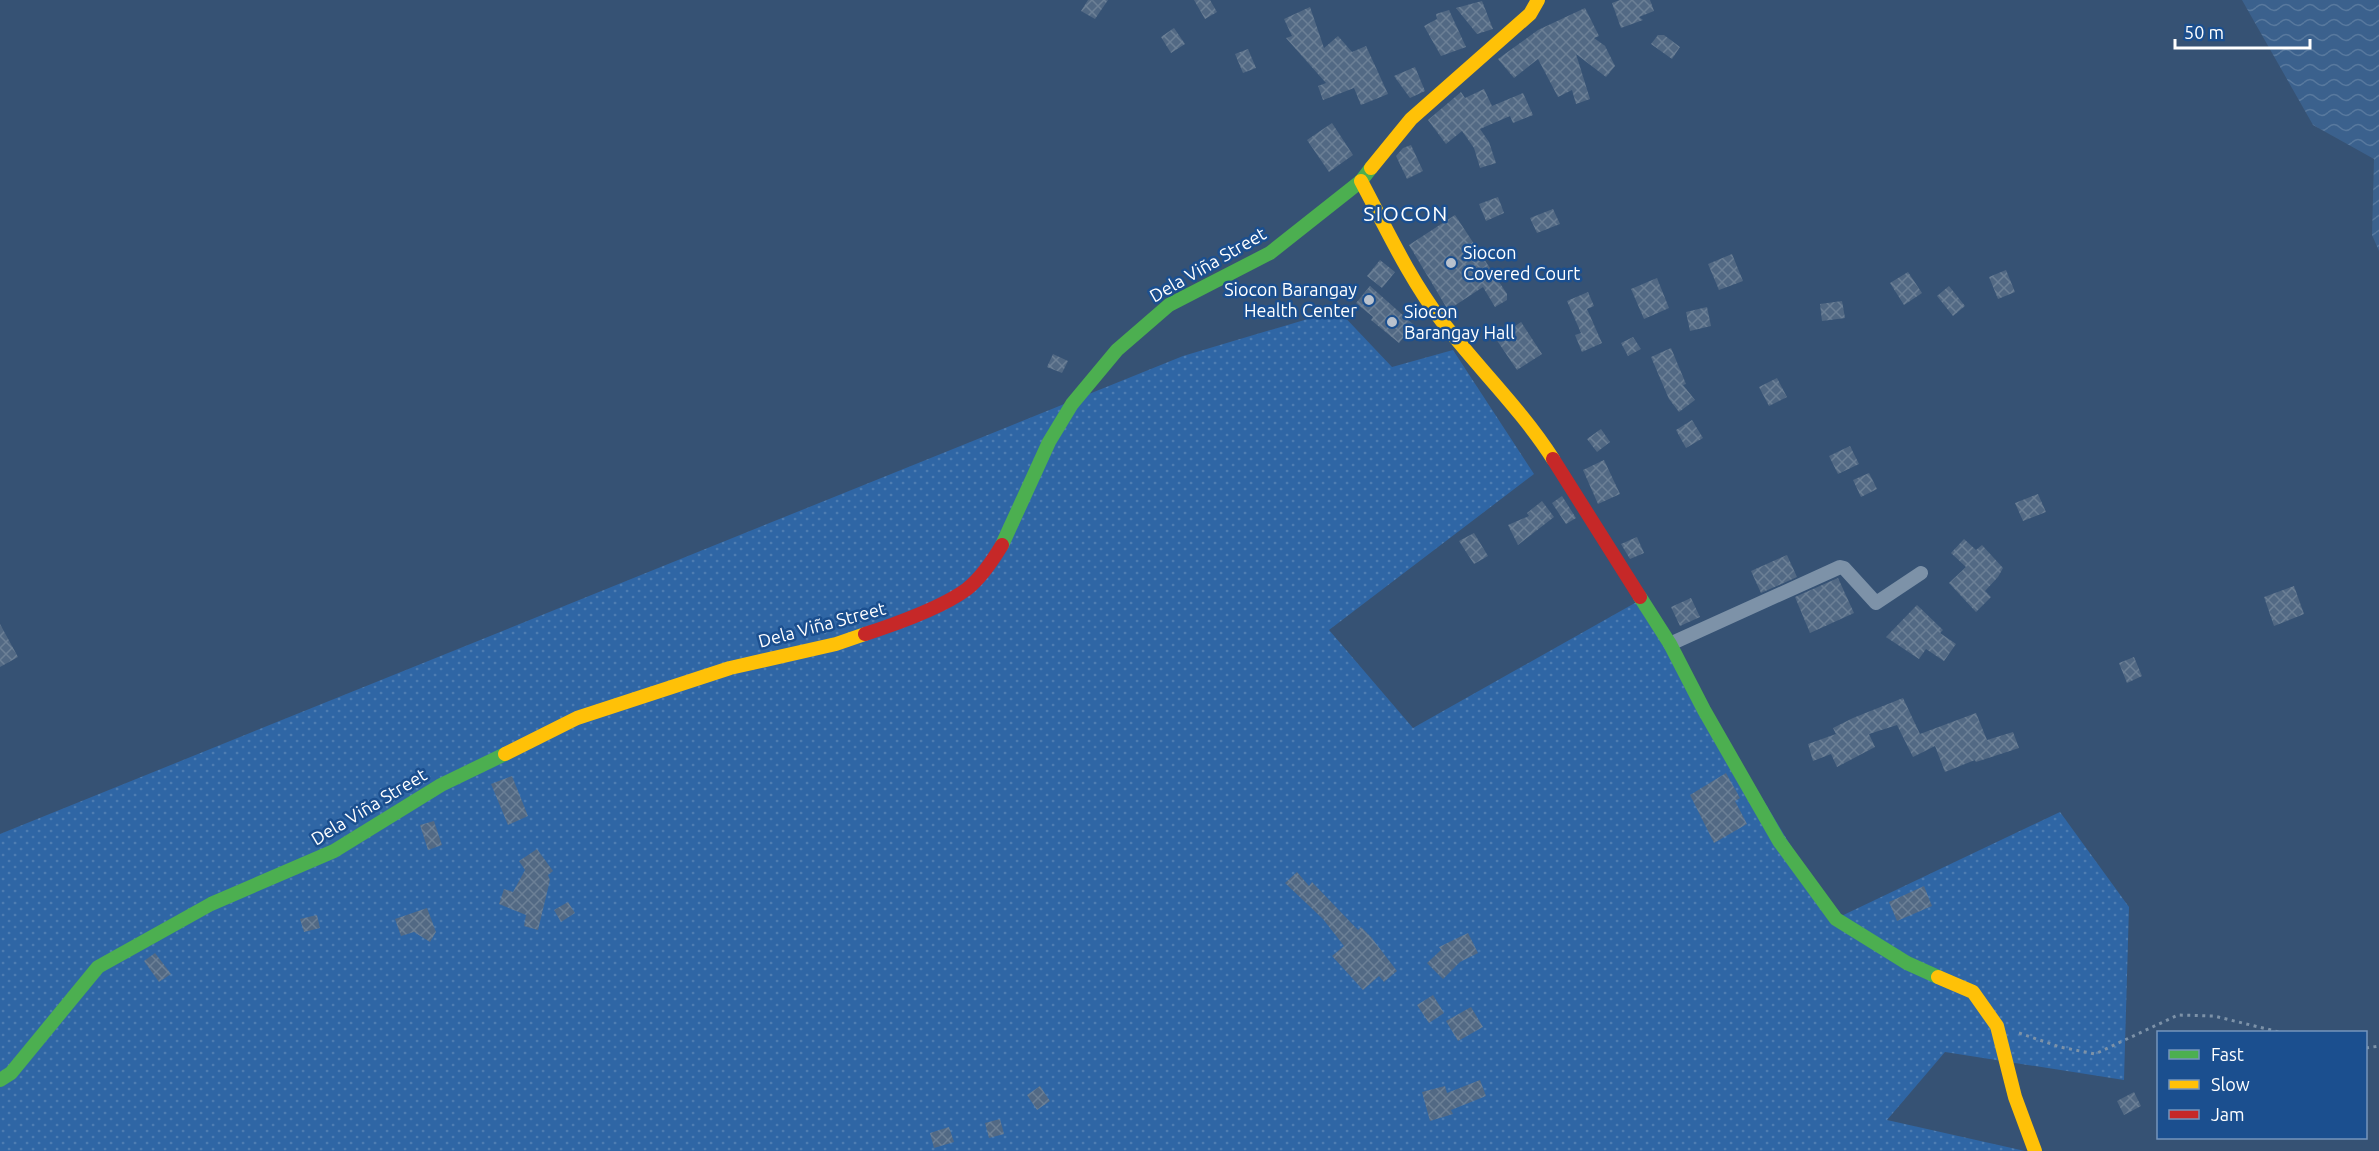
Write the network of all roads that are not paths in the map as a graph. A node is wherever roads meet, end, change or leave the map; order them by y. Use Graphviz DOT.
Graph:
graph roads {
  1 [pos="1538,0"];
  2 [pos="1361,181"];
  3 [pos="1921,573"];
  4 [pos="1670,644"];
  5 [pos="0,1080"];
  6 [pos="2034,1151"];
  1 -- 2 [label="street, Dela Viña Street"];
  2 -- 4 [label="street"];
  2 -- 5 [label="street, Dela Viña Street"];
  3 -- 4 [label="street"];
  4 -- 6 [label="street"];
}
